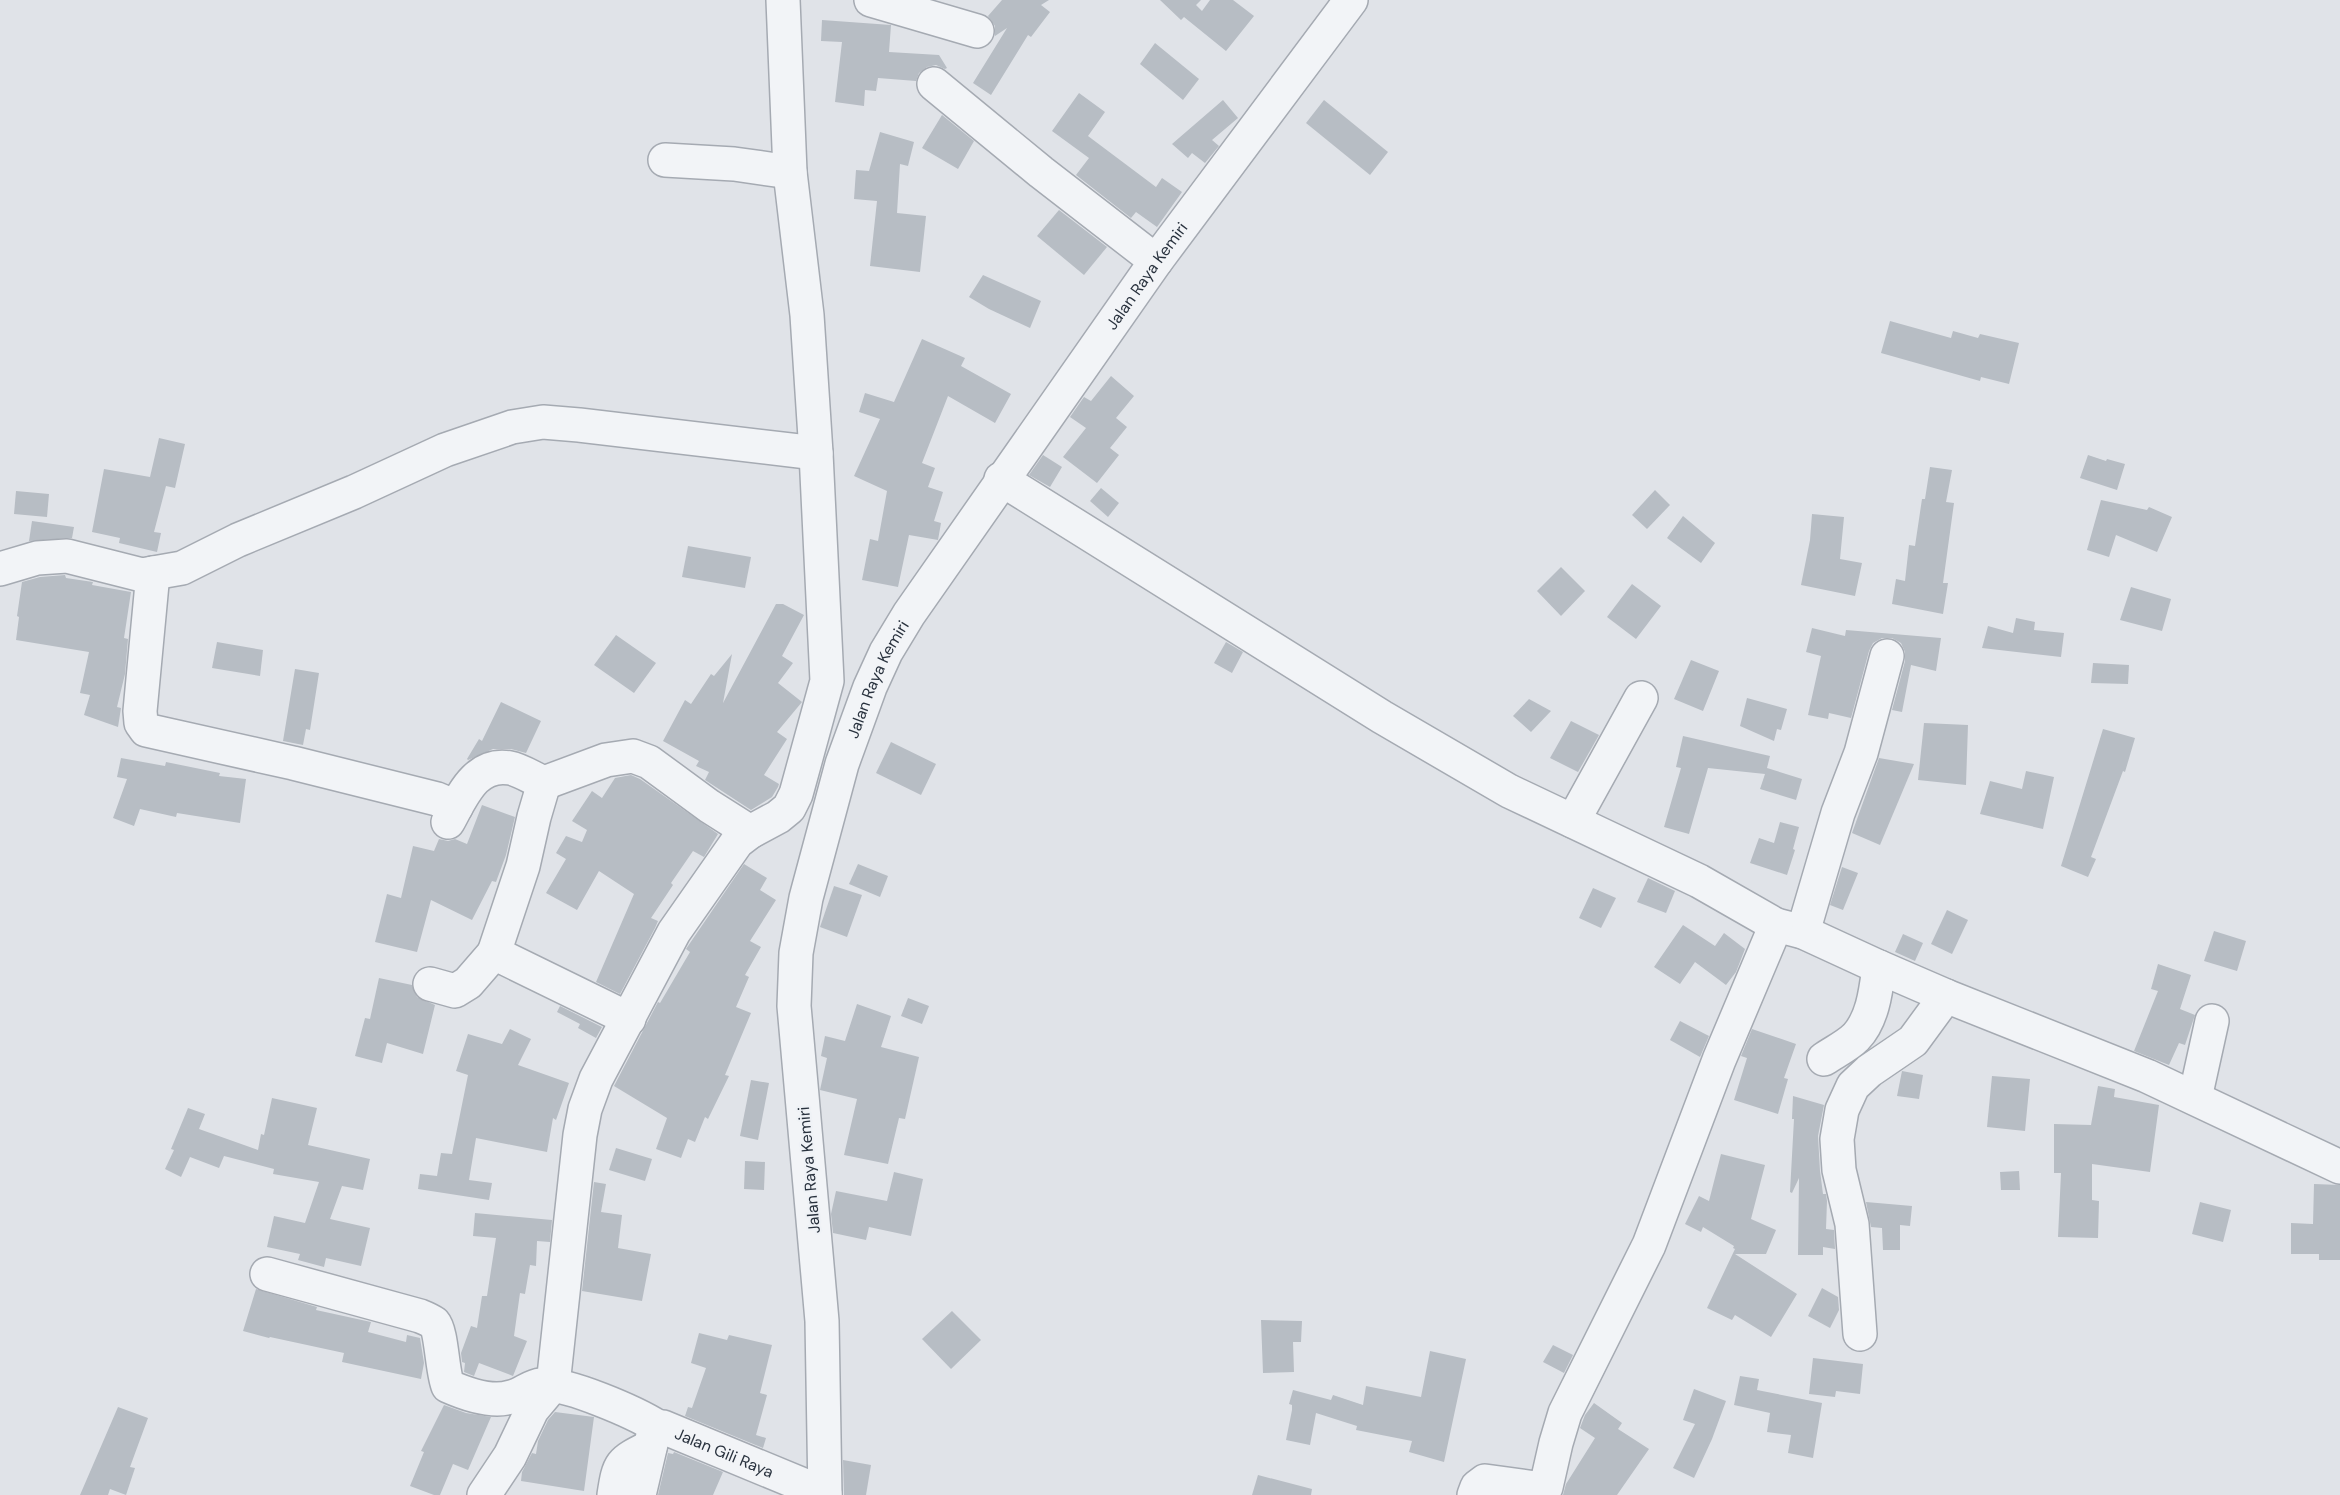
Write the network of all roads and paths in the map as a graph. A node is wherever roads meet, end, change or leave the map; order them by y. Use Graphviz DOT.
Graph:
graph roads {
  1 [pos="783,0"];
  2 [pos="870,0"];
  3 [pos="1350,0"];
  4 [pos="977,30"];
  5 [pos="934,84"];
  6 [pos="665,160"];
  7 [pos="790,172"];
  8 [pos="1156,261"];
  9 [pos="816,453"];
  10 [pos="1001,479"];
  11 [pos="0,569"];
  12 [pos="153,573"];
  13 [pos="1887,656"];
  14 [pos="845,683"];
  15 [pos="1641,698"];
  16 [pos="544,783"];
  17 [pos="1573,821"];
  18 [pos="750,832"];
  19 [pos="1790,928"];
  20 [pos="494,953"];
  21 [pos="1879,967"];
  22 [pos="430,984"];
  23 [pos="1946,996"];
  24 [pos="629,1019"];
  25 [pos="2212,1021"];
  26 [pos="1824,1059"];
  27 [pos="2195,1098"];
  28 [pos="2340,1167"];
  29 [pos="267,1274"];
  30 [pos="1860,1334"];
  31 [pos="553,1385"];
  32 [pos="654,1437"];
  33 [pos="484,1495"];
  34 [pos="614,1495"];
  35 [pos="639,1495"];
  36 [pos="825,1495"];
  37 [pos="1474,1495"];
  1 -- 7 [label="street"];
  2 -- 4 [label="street"];
  3 -- 8 [label="street, Jalan Raya Kemiri"];
  5 -- 8 [label="street"];
  6 -- 7 [label="street"];
  7 -- 9 [label="street"];
  8 -- 10 [label="street, Jalan Raya Kemiri"];
  9 -- 12 [label="street"];
  9 -- 14 [label="street"];
  10 -- 14 [label="street, Jalan Raya Kemiri"];
  10 -- 17 [label="street"];
  11 -- 12 [label="street"];
  12 -- 16 [label="street"];
  13 -- 19 [label="street"];
  14 -- 18 [label="street"];
  14 -- 36 [label="street, Jalan Raya Kemiri"];
  15 -- 17 [label="street"];
  16 -- 18 [label="street"];
  16 -- 20 [label="street"];
  17 -- 19 [label="street"];
  18 -- 24 [label="street"];
  19 -- 21 [label="street"];
  19 -- 37 [label="street"];
  20 -- 22 [label="street"];
  20 -- 24 [label="street"];
  21 -- 23 [label="street"];
  21 -- 26 [label="street"];
  23 -- 27 [label="street"];
  23 -- 30 [label="street"];
  24 -- 31 [label="street"];
  25 -- 27 [label="street"];
  27 -- 28 [label="street"];
  29 -- 31 [label="street"];
  31 -- 32 [label="street"];
  31 -- 33 [label="street"];
  32 -- 34 [label="street"];
  32 -- 35 [label="street, Jalan Gili Raya"];
  32 -- 36 [label="street, Jalan Gili Raya"];
}
